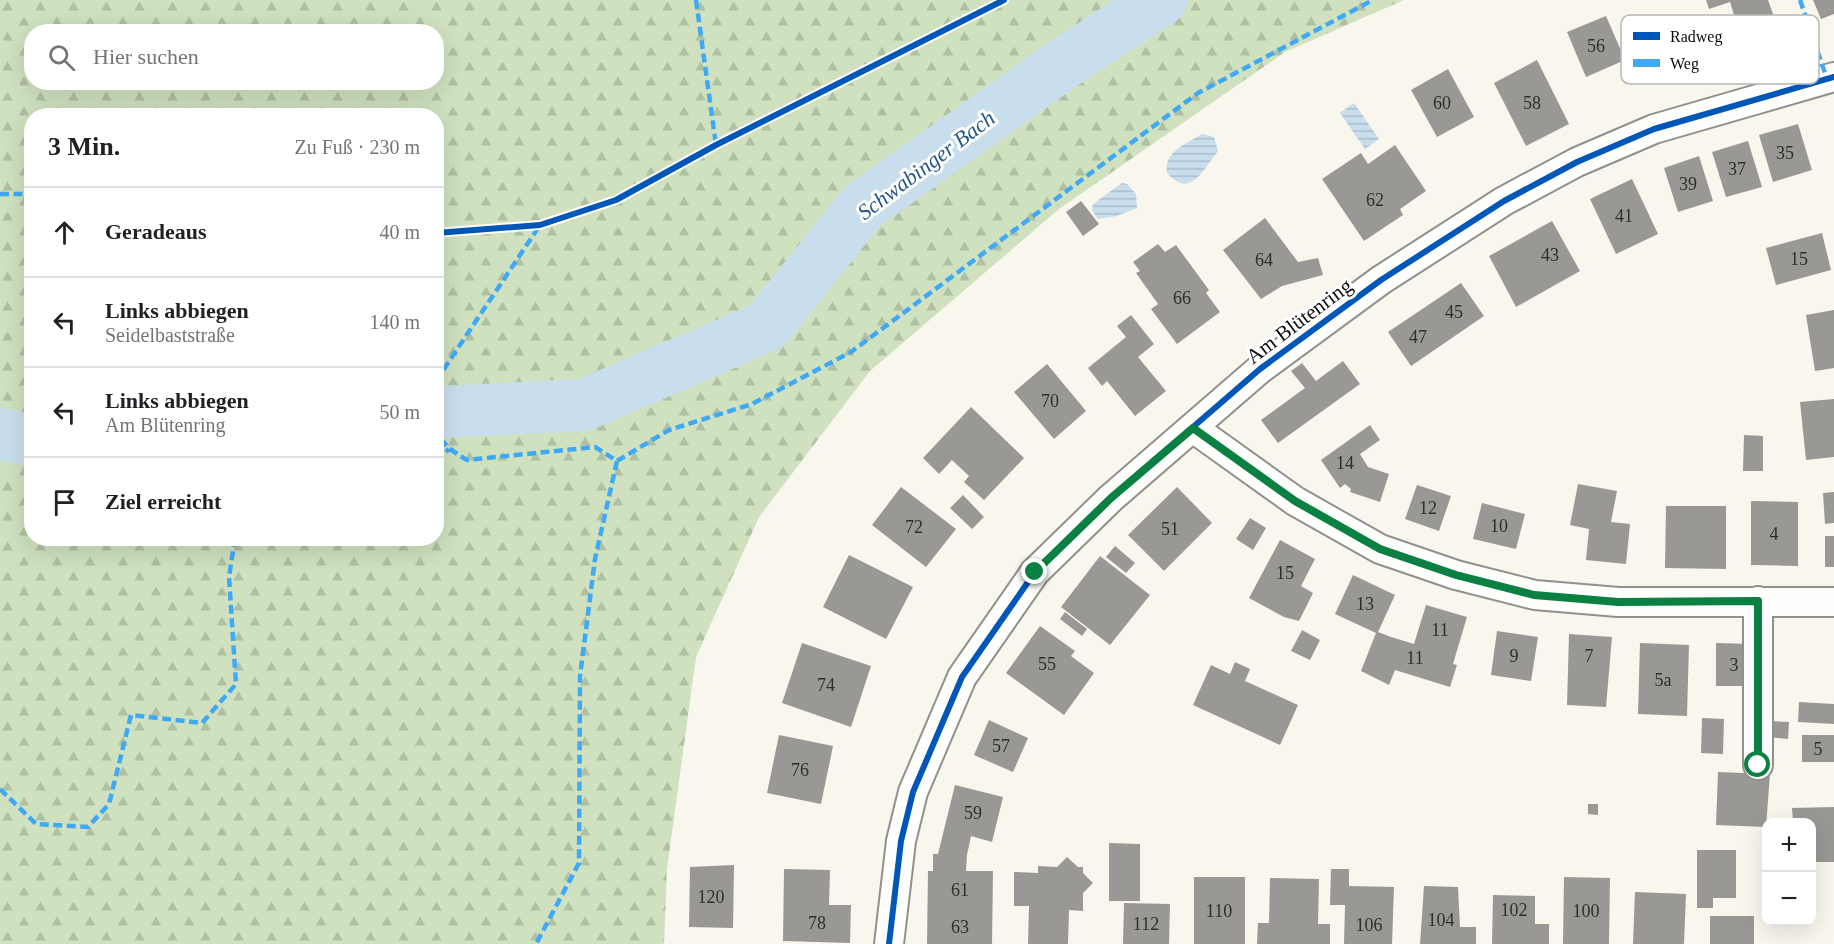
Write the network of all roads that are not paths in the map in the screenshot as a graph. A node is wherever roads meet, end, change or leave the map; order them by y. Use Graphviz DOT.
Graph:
graph roads {
  1 [pos="1832,85"];
  2 [pos="1193,428"];
  3 [pos="1758,601"];
  4 [pos="1834,602"];
  5 [pos="1758,765"];
  6 [pos="889,944"];
  1 -- 2 [label="street, Am Blütenring"];
  2 -- 3 [label="street"];
  2 -- 6 [label="street, Am Blütenring"];
  3 -- 4 [label="street"];
  3 -- 5 [label="street"];
}
